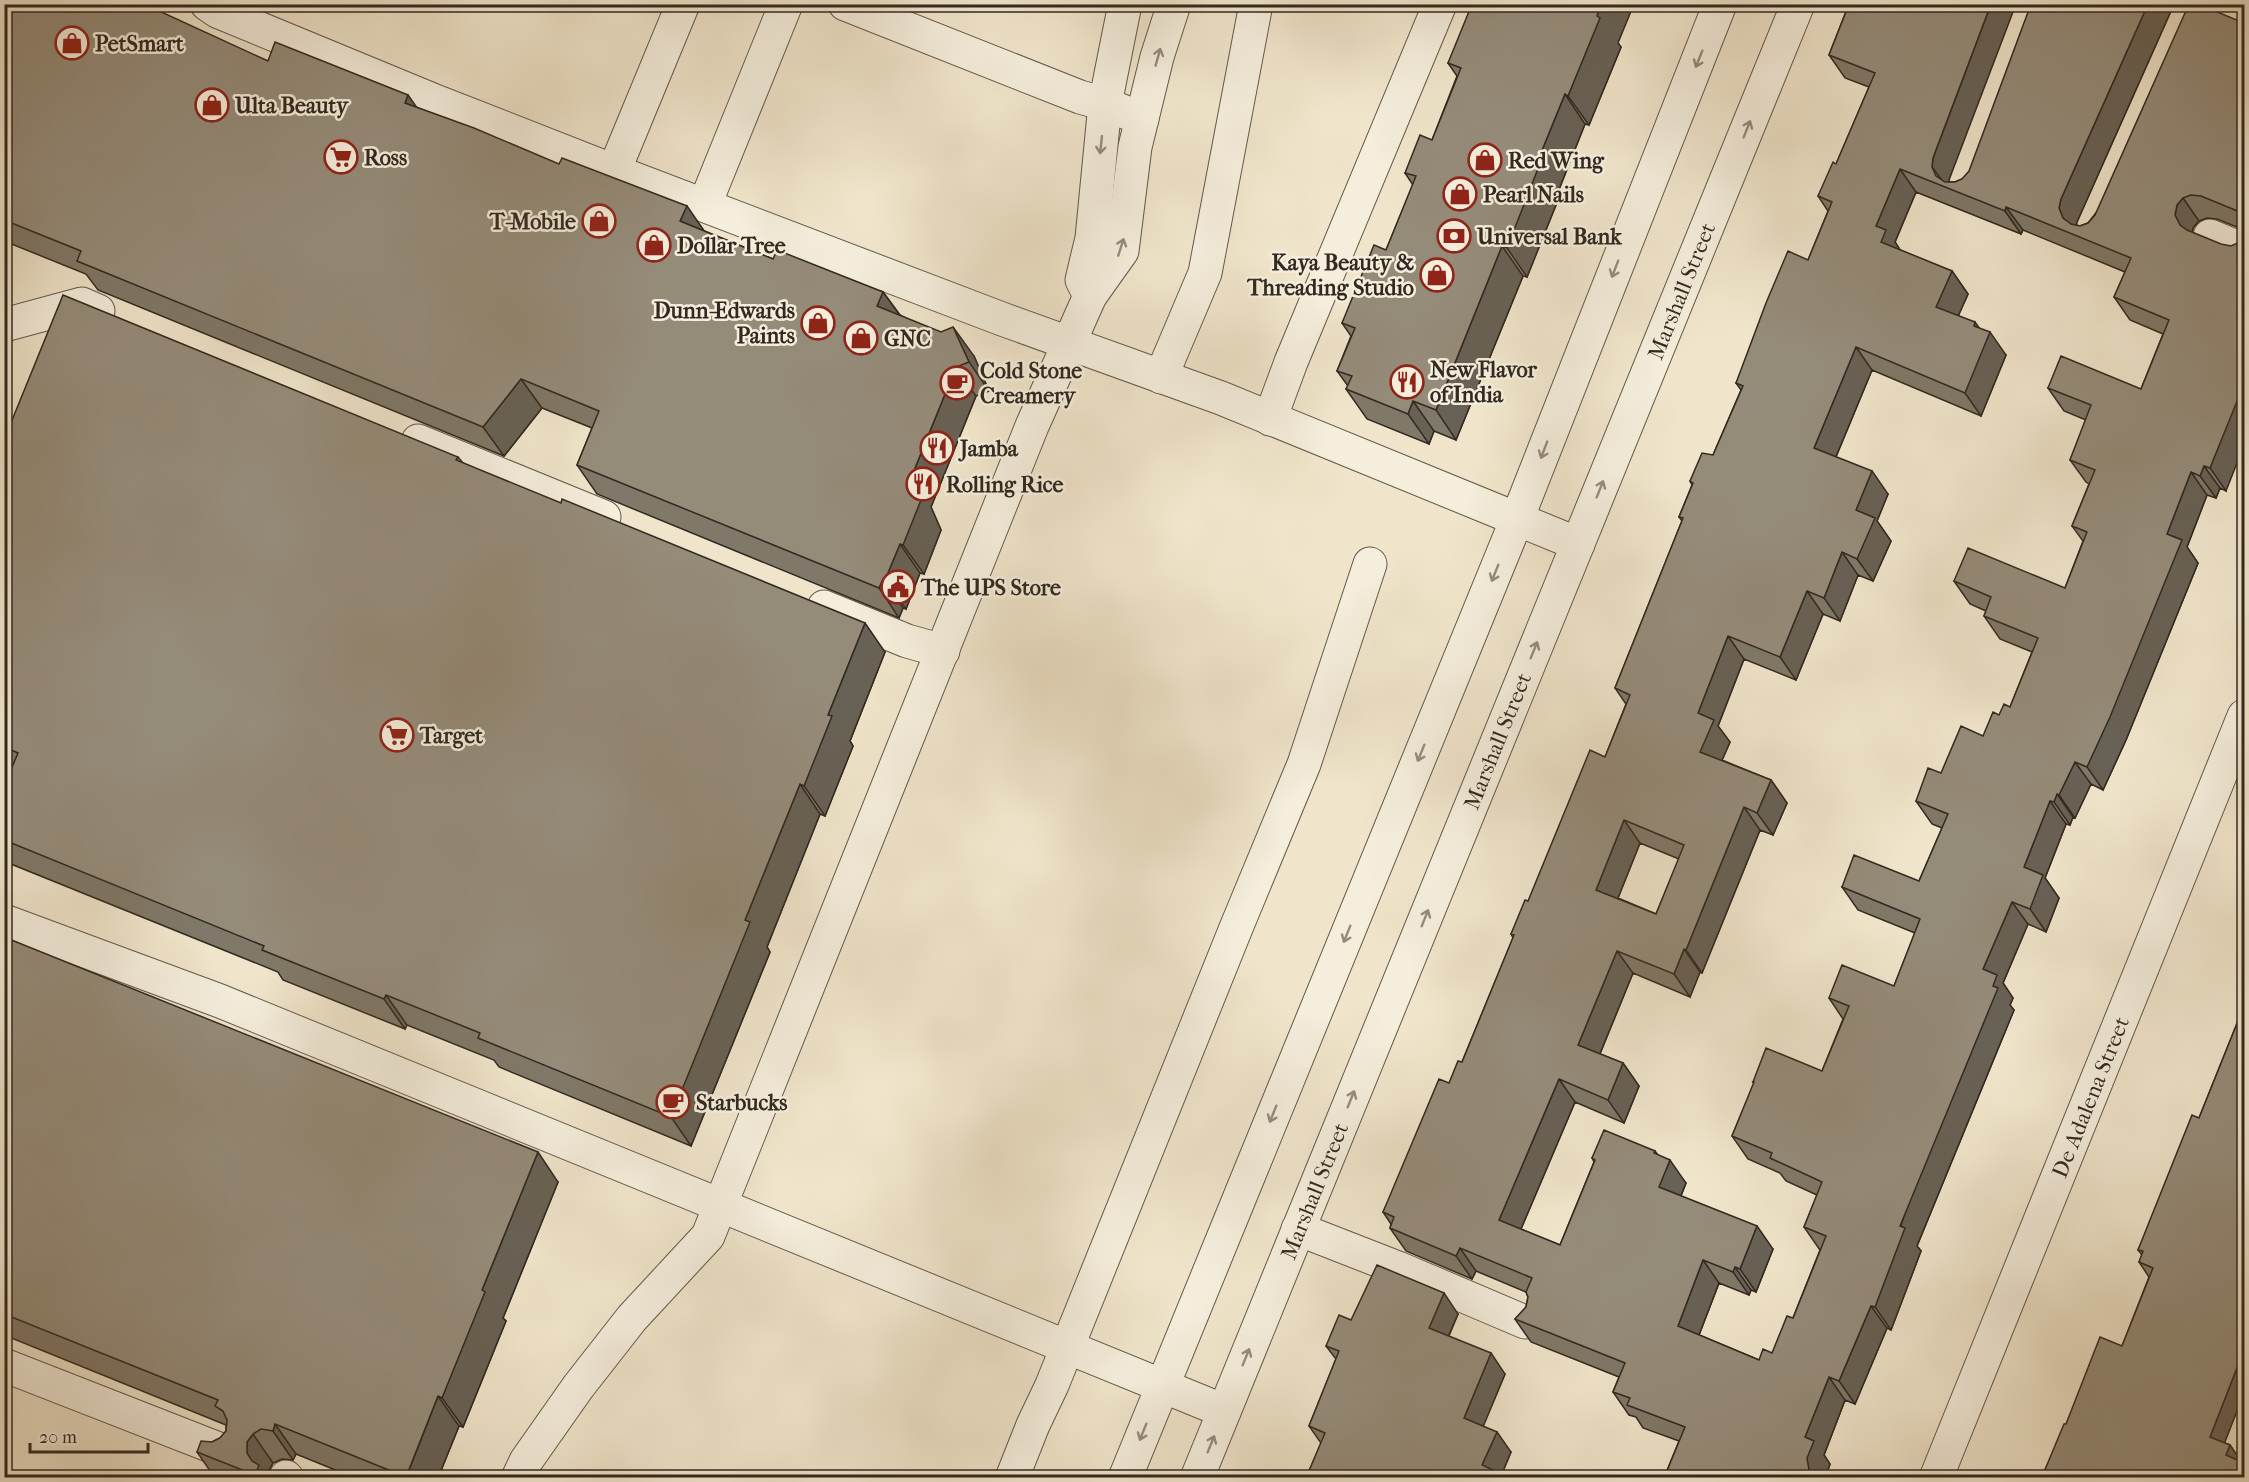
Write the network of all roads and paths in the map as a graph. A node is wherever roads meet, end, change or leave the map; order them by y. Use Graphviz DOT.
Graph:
graph roads {
  1 [pos="207,4"];
  2 [pos="683,4"];
  3 [pos="786,4"];
  4 [pos="846,4"];
  5 [pos="1125,4"];
  6 [pos="1174,4"];
  7 [pos="1256,4"];
  8 [pos="1440,4"];
  9 [pos="1720,4"];
  10 [pos="1798,4"];
  11 [pos="1105,104"];
  12 [pos="1142,119"];
  13 [pos="614,171"];
  14 [pos="705,204"];
  15 [pos="2210,236"];
  16 [pos="2244,250"];
  17 [pos="1090,296"];
  18 [pos="126,322"];
  19 [pos="4,324"];
  20 [pos="1069,343"];
  21 [pos="1161,377"];
  22 [pos="1270,419"];
  23 [pos="390,430"];
  24 [pos="1517,519"];
  25 [pos="632,528"];
  26 [pos="1578,544"];
  27 [pos="1370,564"];
  28 [pos="797,596"];
  29 [pos="943,651"];
  30 [pos="2244,716"];
  31 [pos="4,921"];
  32 [pos="721,1205"];
  33 [pos="1298,1229"];
  34 [pos="1525,1322"];
  35 [pos="1068,1346"];
  36 [pos="4,1365"];
  37 [pos="1161,1386"];
  38 [pos="1224,1411"];
  39 [pos="229,1453"];
  40 [pos="518,1478"];
  41 [pos="1012,1478"];
  42 [pos="1125,1478"];
  43 [pos="1197,1478"];
  44 [pos="1936,1478"];
  1 -- 13 [label="street"];
  2 -- 13 [label="street"];
  3 -- 14 [label="street"];
  4 -- 11 [label="street"];
  5 -- 11 [label="street"];
  12 -- 6 [label="street, one-way"];
  7 -- 21 [label="street"];
  8 -- 22 [label="street"];
  9 -- 24 [label="street, one-way"];
  26 -- 10 [label="street, Marshall Street, one-way"];
  11 -- 12 [label="street"];
  11 -- 17 [label="street, one-way"];
  17 -- 12 [label="street, one-way"];
  13 -- 14 [label="street"];
  14 -- 20 [label="street"];
  15 -- 16 [label="street"];
  17 -- 20 [label="street"];
  18 -- 19 [label="street"];
  20 -- 21 [label="street"];
  20 -- 29 [label="street"];
  21 -- 22 [label="street"];
  22 -- 24 [label="street"];
  23 -- 25 [label="street"];
  24 -- 26 [label="street"];
  24 -- 37 [label="street, one-way"];
  33 -- 26 [label="street, Marshall Street, one-way"];
  27 -- 35 [label="street"];
  28 -- 29 [label="street"];
  29 -- 32 [label="street"];
  30 -- 44 [label="street, De Adalena Street"];
  31 -- 32 [label="street"];
  32 -- 35 [label="street"];
  32 -- 40 [label="street"];
  33 -- 34 [label="street"];
  38 -- 33 [label="street, Marshall Street, one-way"];
  35 -- 37 [label="street"];
  35 -- 41 [label="street"];
  36 -- 39 [label="street"];
  37 -- 38 [label="street"];
  37 -- 42 [label="street, one-way"];
  43 -- 38 [label="street, Marshall Street, one-way"];
}
